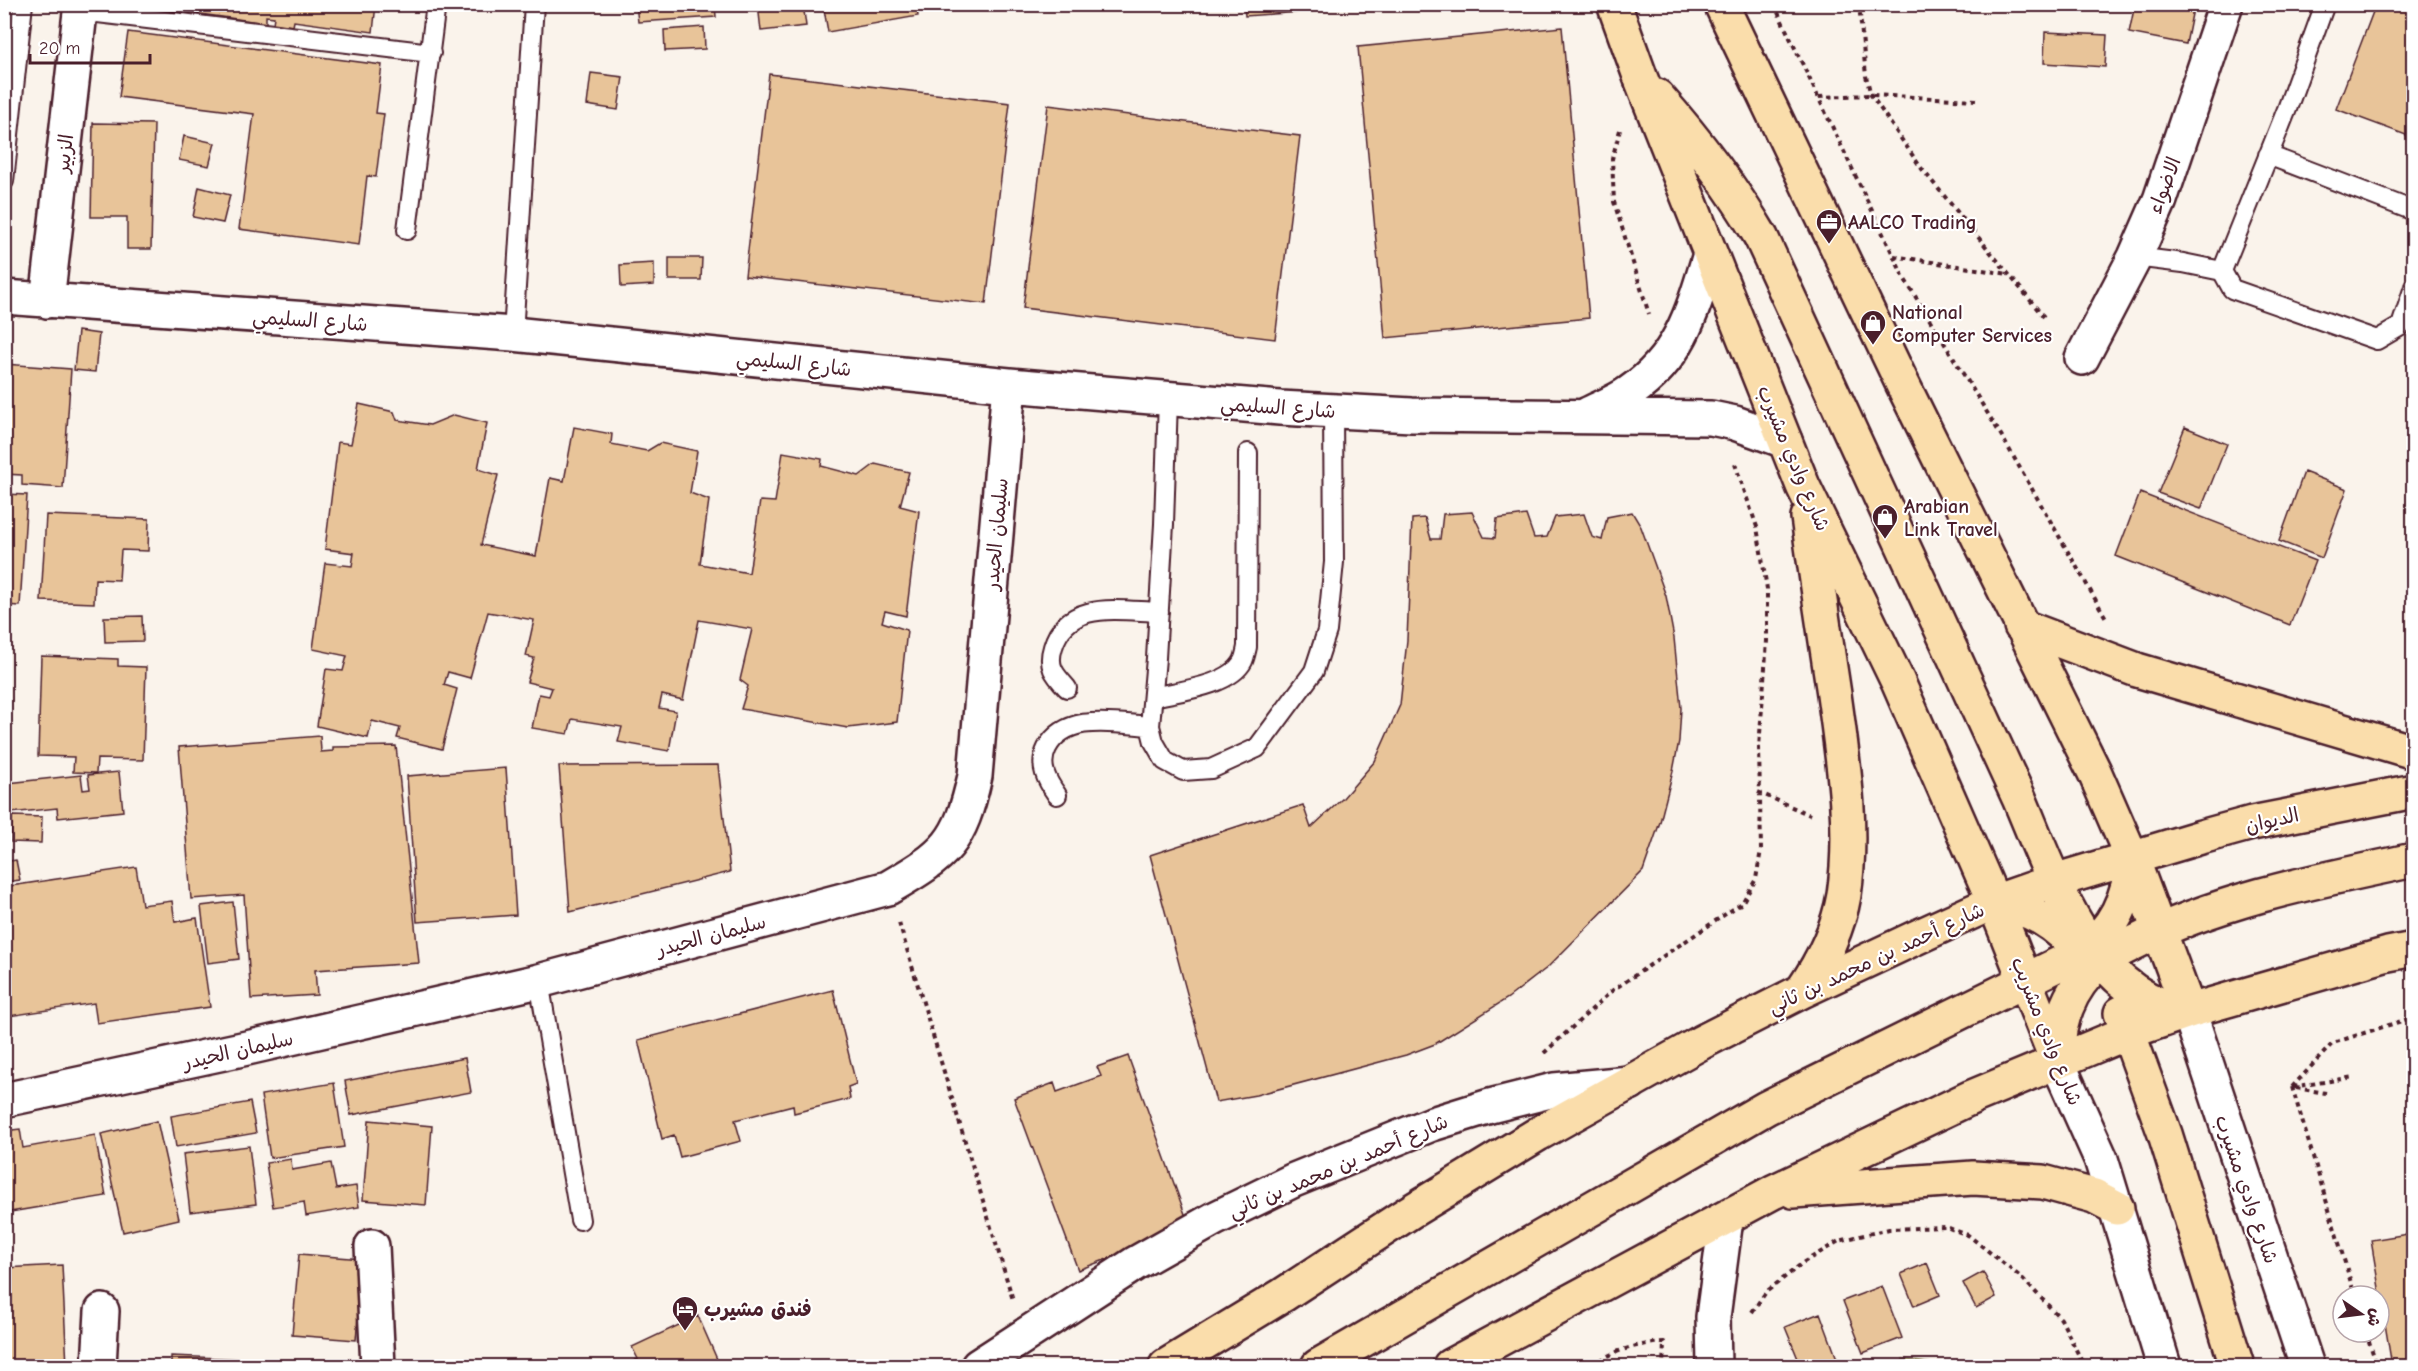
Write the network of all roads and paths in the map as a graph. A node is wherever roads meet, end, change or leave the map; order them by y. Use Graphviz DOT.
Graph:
graph roads {
  1 [pos="23,4"];
  2 [pos="436,4"];
  3 [pos="534,4"];
  4 [pos="1614,4"];
  5 [pos="1721,4"];
  6 [pos="1774,4"];
  7 [pos="1859,4"];
  8 [pos="2226,4"];
  9 [pos="2325,4"];
  10 [pos="81,8"];
  11 [pos="431,53"];
  12 [pos="1641,79"];
  13 [pos="1871,95"];
  14 [pos="1819,97"];
  15 [pos="1976,100"];
  16 [pos="2268,155"];
  17 [pos="4,181"];
  18 [pos="2414,211"];
  19 [pos="407,230"];
  20 [pos="1710,254"];
  21 [pos="1894,256"];
  22 [pos="2135,257"];
  23 [pos="2222,272"];
  24 [pos="2009,274"];
  25 [pos="2414,287"];
  26 [pos="4,297"];
  27 [pos="47,300"];
  28 [pos="2044,317"];
  29 [pos="513,334"];
  30 [pos="2082,358"];
  31 [pos="1665,362"];
  32 [pos="1010,385"];
  33 [pos="1168,399"];
  34 [pos="1333,410"];
  35 [pos="1584,416"];
  36 [pos="1711,418"];
  37 [pos="1785,441"];
  38 [pos="1248,453"];
  39 [pos="1803,486"];
  40 [pos="1159,612"];
  41 [pos="2107,621"];
  42 [pos="2021,626"];
  43 [pos="1067,688"];
  44 [pos="1152,697"];
  45 [pos="1149,726"];
  46 [pos="2414,752"];
  47 [pos="2414,791"];
  48 [pos="1758,792"];
  49 [pos="1058,795"];
  50 [pos="1848,832"];
  51 [pos="2132,858"];
  52 [pos="2414,860"];
  53 [pos="2054,882"];
  54 [pos="888,888"];
  55 [pos="1994,902"];
  56 [pos="2160,930"];
  57 [pos="2414,949"];
  58 [pos="2092,957"];
  59 [pos="539,981"];
  60 [pos="2027,981"];
  61 [pos="1802,991"];
  62 [pos="2189,1011"];
  63 [pos="2414,1017"];
  64 [pos="2130,1032"];
  65 [pos="1539,1058"];
  66 [pos="2057,1060"];
  67 [pos="2354,1077"];
  68 [pos="1630,1083"];
  69 [pos="2292,1087"];
  70 [pos="2326,1093"];
  71 [pos="4,1100"];
  72 [pos="1773,1192"];
  73 [pos="2117,1208"];
  74 [pos="1726,1219"];
  75 [pos="580,1220"];
  76 [pos="372,1246"];
  77 [pos="2351,1284"];
  78 [pos="102,1311"];
  79 [pos="1748,1320"];
  80 [pos="1024,1336"];
  81 [pos="2370,1344"];
  82 [pos="99,1366"];
  83 [pos="378,1366"];
  84 [pos="978,1366"];
  85 [pos="1166,1366"];
  86 [pos="1318,1366"];
  87 [pos="1450,1366"];
  88 [pos="1593,1366"];
  89 [pos="1663,1366"];
  90 [pos="1714,1366"];
  91 [pos="2084,1366"];
  92 [pos="2164,1366"];
  93 [pos="2237,1366"];
  94 [pos="2307,1366"];
  95 [pos="2377,1366"];
  1 -- 17 [label="lane"];
  2 -- 11 [label="lane"];
  3 -- 29 [label="lane"];
  4 -- 12 [label="main road, شارع وادي مشيرب"];
  5 -- 42 [label="main road"];
  6 -- 14 [label="path"];
  7 -- 13 [label="path"];
  8 -- 22 [label="street, الاضواء"];
  9 -- 16 [label="lane"];
  10 -- 11 [label="lane"];
  10 -- 27 [label="street, الزبير"];
  11 -- 19 [label="lane"];
  12 -- 20 [label="main road, شارع وادي مشيرب"];
  12 -- 31 [label="path"];
  12 -- 53 [label="main road"];
  13 -- 14 [label="path"];
  13 -- 15 [label="path"];
  13 -- 24 [label="path"];
  14 -- 21 [label="path"];
  16 -- 18 [label="lane"];
  16 -- 23 [label="lane"];
  20 -- 31 [label="street, شارع السليمي"];
  20 -- 37 [label="main road, شارع وادي مشيرب"];
  21 -- 24 [label="path"];
  21 -- 41 [label="path"];
  22 -- 23 [label="lane"];
  22 -- 30 [label="street, الاضواء"];
  23 -- 25 [label="lane"];
  24 -- 28 [label="path"];
  26 -- 27 [label="street, شارع السليمي"];
  27 -- 29 [label="street, شارع السليمي"];
  29 -- 32 [label="street, شارع السليمي"];
  31 -- 35 [label="street, شارع السليمي"];
  32 -- 33 [label="street, شارع السليمي"];
  32 -- 54 [label="street, سليمان الحيدر"];
  33 -- 34 [label="street, شارع السليمي"];
  33 -- 40 [label="lane"];
  34 -- 35 [label="street, شارع السليمي"];
  34 -- 45 [label="lane"];
  35 -- 36 [label="street, شارع السليمي"];
  36 -- 37 [label="street, شارع السليمي"];
  36 -- 48 [label="path"];
  37 -- 39 [label="main road, شارع وادي مشيرب"];
  38 -- 44 [label="lane"];
  39 -- 50 [label="main road"];
  39 -- 55 [label="main road, شارع وادي مشيرب"];
  40 -- 43 [label="lane"];
  40 -- 44 [label="lane"];
  42 -- 46 [label="main road"];
  42 -- 51 [label="main road"];
  44 -- 45 [label="lane"];
  45 -- 49 [label="lane"];
  47 -- 51 [label="main road, الديوان"];
  48 -- 50 [label="path"];
  48 -- 65 [label="path"];
  50 -- 61 [label="main road"];
  51 -- 53 [label="main road, شارع أحمد بن محمد بن ثاني"];
  51 -- 56 [label="main road"];
  51 -- 58 [label="main road"];
  52 -- 56 [label="main road"];
  53 -- 55 [label="main road, شارع أحمد بن محمد بن ثاني"];
  53 -- 58 [label="main road"];
  54 -- 59 [label="street, سليمان الحيدر"];
  54 -- 80 [label="path"];
  55 -- 58 [label="main road"];
  55 -- 60 [label="main road, شارع وادي مشريب"];
  55 -- 61 [label="main road, شارع أحمد بن محمد بن ثاني"];
  56 -- 58 [label="main road"];
  56 -- 62 [label="main road"];
  57 -- 62 [label="main road"];
  58 -- 60 [label="main road"];
  58 -- 62 [label="main road"];
  58 -- 64 [label="main road"];
  58 -- 66 [label="main road"];
  59 -- 71 [label="street, سليمان الحيدر"];
  59 -- 75 [label="lane"];
  60 -- 66 [label="main road, شارع وادي مشريب"];
  60 -- 86 [label="main road"];
  61 -- 68 [label="main road, شارع أحمد بن محمد بن ثاني"];
  62 -- 64 [label="main road"];
  62 -- 94 [label="street, شارع وادي مشيرب"];
  63 -- 69 [label="path"];
  64 -- 66 [label="main road"];
  64 -- 93 [label="main road"];
  66 -- 72 [label="main road"];
  66 -- 73 [label="street, شارع وادي مشريب"];
  67 -- 69 [label="path"];
  68 -- 80 [label="street, شارع أحمد بن محمد بن ثاني"];
  68 -- 85 [label="main road, شارع أحمد بن محمد بن ثاني"];
  69 -- 70 [label="path"];
  69 -- 77 [label="path"];
  72 -- 73 [label="main road"];
  72 -- 74 [label="main road"];
  73 -- 92 [label="street"];
  74 -- 87 [label="main road"];
  74 -- 90 [label="street"];
  76 -- 83 [label="street"];
  78 -- 82 [label="street"];
  79 -- 91 [label="path"];
  80 -- 84 [label="street, شارع أحمد بن محمد بن ثاني"];
  81 -- 95 [label="path"];
  88 -- 89 [label="path"];
}
